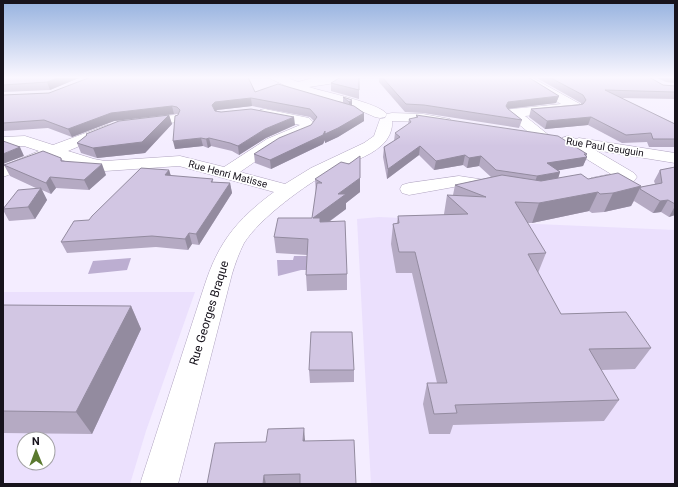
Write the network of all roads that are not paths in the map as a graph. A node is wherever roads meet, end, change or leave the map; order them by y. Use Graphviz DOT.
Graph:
graph roads {
  1 [pos="341,100"];
  2 [pos="562,100"];
  3 [pos="252,111"];
  4 [pos="386,118"];
  5 [pos="174,119"];
  6 [pos="461,124"];
  7 [pos="513,132"];
  8 [pos="543,137"];
  9 [pos="568,141"];
  10 [pos="3,142"];
  11 [pos="54,151"];
  12 [pos="675,158"];
  13 [pos="3,172"];
  14 [pos="227,173"];
  15 [pos="581,185"];
  16 [pos="410,189"];
  17 [pos="511,189"];
  18 [pos="290,191"];
  19 [pos="159,484"];
  1 -- 4 [label="street"];
  2 -- 8 [label="street"];
  3 -- 14 [label="street"];
  4 -- 6 [label="street"];
  4 -- 18 [label="street, Rue Georges Braque"];
  5 -- 11 [label="street"];
  7 -- 8 [label="street, Rue Paul Gauguin"];
  8 -- 9 [label="street, Rue Paul Gauguin"];
  9 -- 12 [label="street, Rue Paul Gauguin"];
  9 -- 15 [label="street"];
  10 -- 11 [label="street, Rue Henri Matisse"];
  11 -- 13 [label="street"];
  11 -- 14 [label="street, Rue Henri Matisse"];
  14 -- 18 [label="street, Rue Henri Matisse"];
  16 -- 17 [label="street"];
  18 -- 19 [label="street, Rue Georges Braque"];
}
